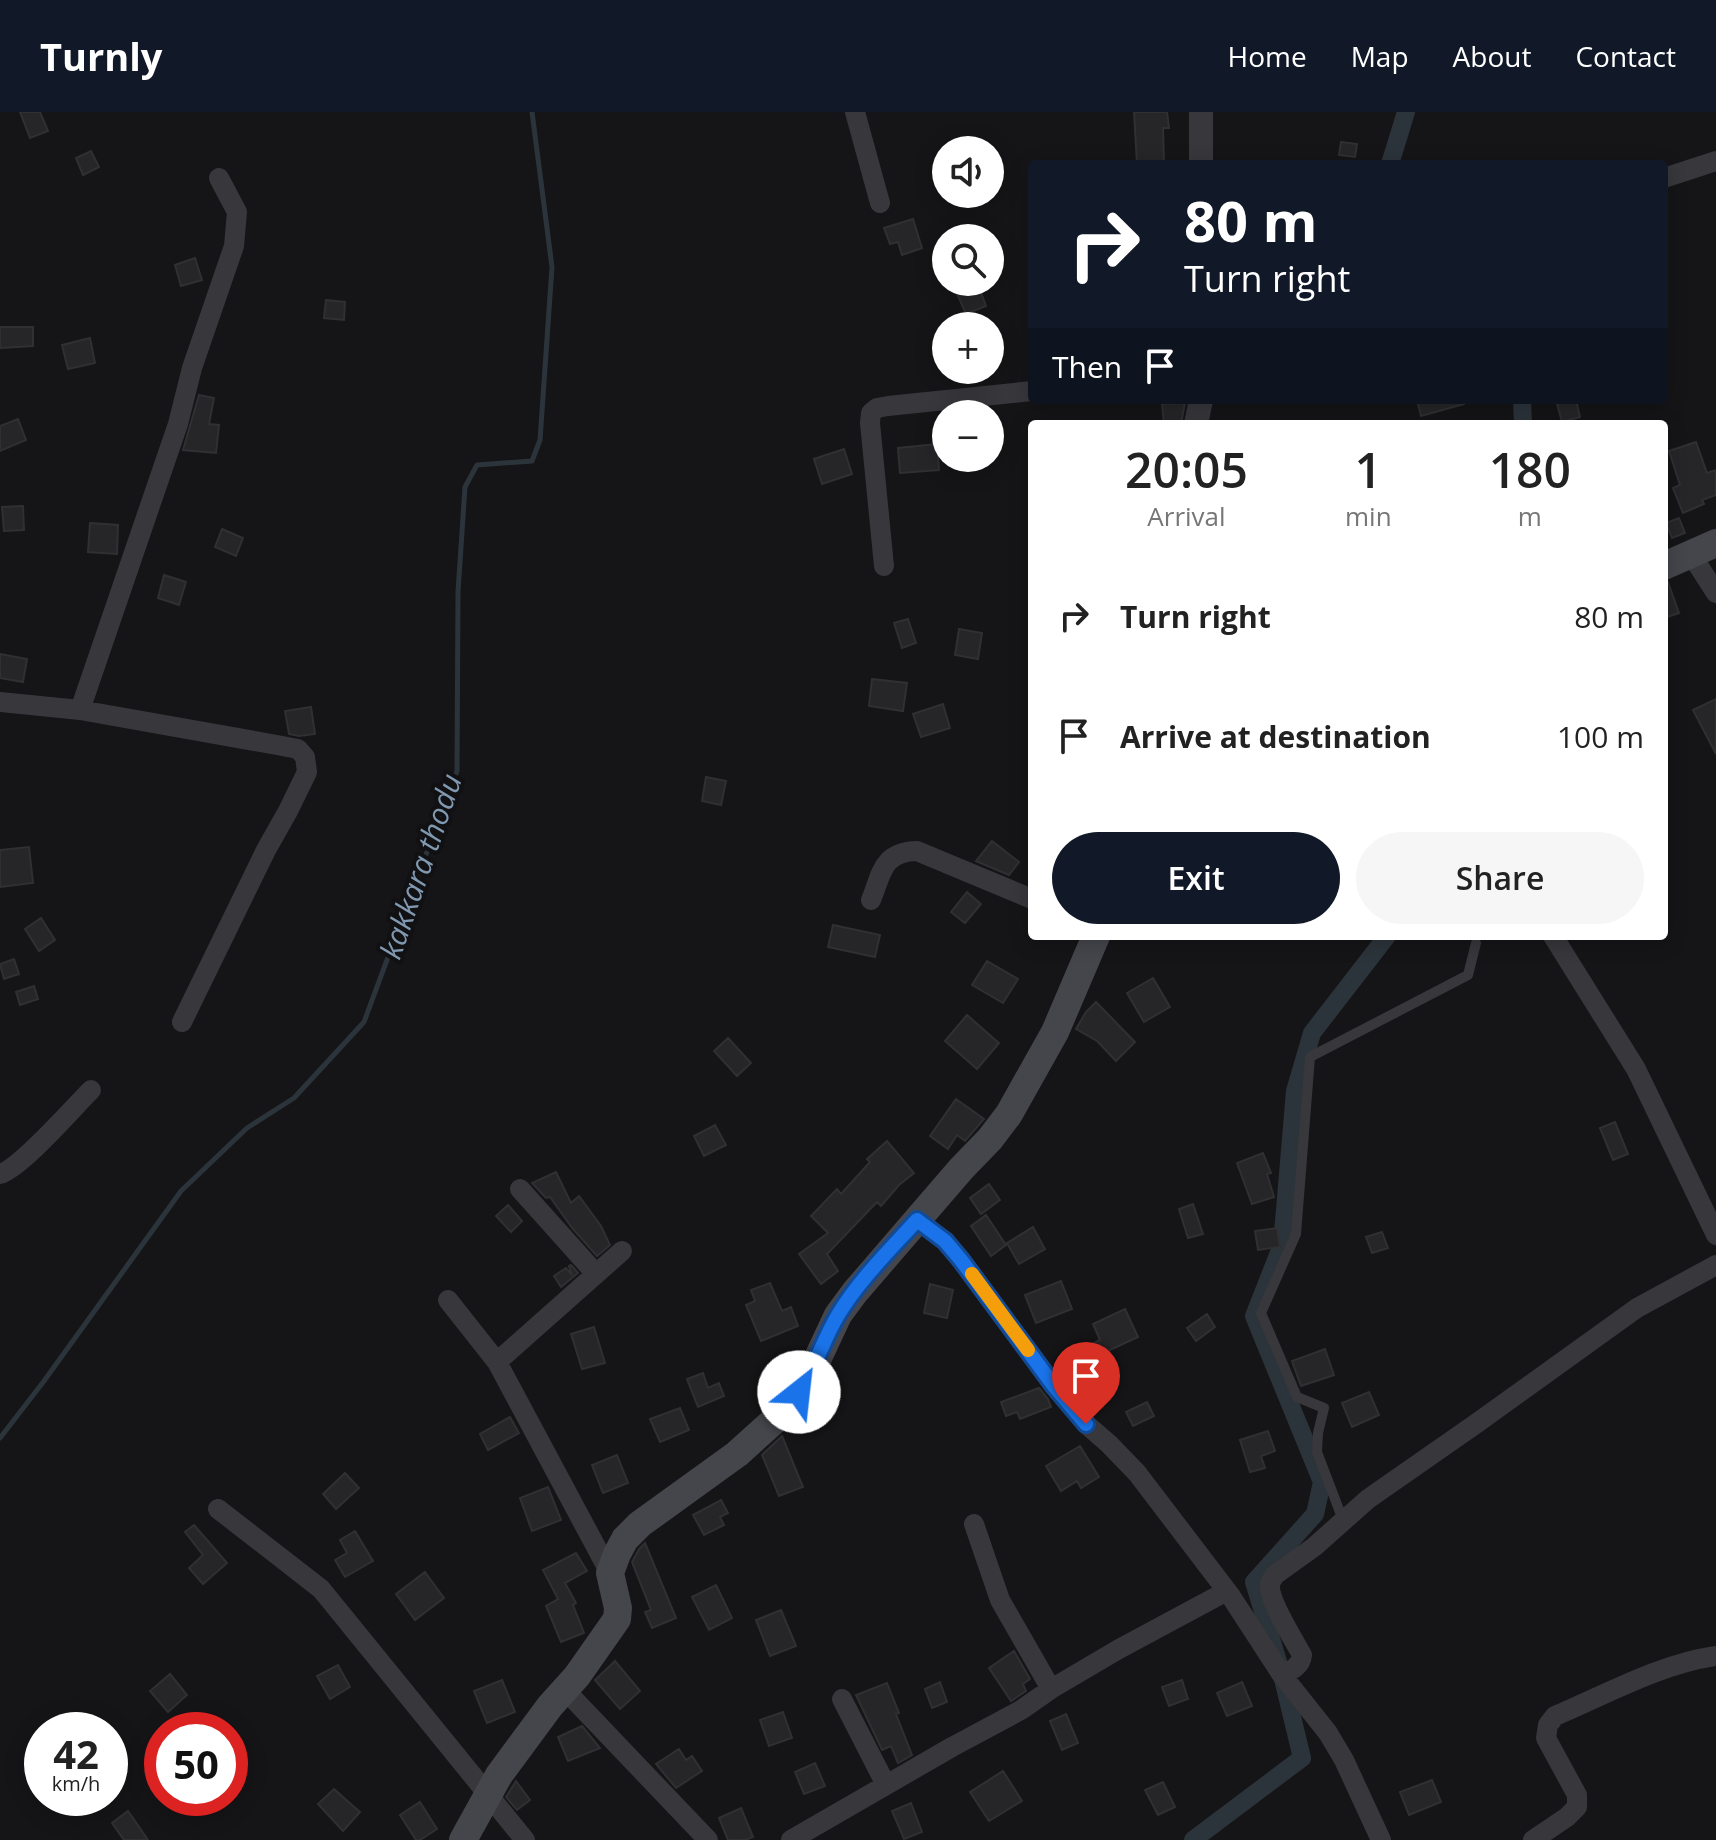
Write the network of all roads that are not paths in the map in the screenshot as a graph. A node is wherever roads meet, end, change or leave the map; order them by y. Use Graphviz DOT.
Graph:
graph roads {
  1 [pos="855,112"];
  2 [pos="1201,112"];
  3 [pos="1201,160"];
  4 [pos="1716,161"];
  5 [pos="1668,177"];
  6 [pos="219,178"];
  7 [pos="880,203"];
  8 [pos="1028,391"];
  9 [pos="1716,543"];
  10 [pos="1677,561"];
  11 [pos="884,566"];
  12 [pos="1716,593"];
  13 [pos="0,702"];
  14 [pos="80,710"];
  15 [pos="1028,897"];
  16 [pos="871,900"];
  17 [pos="1094,940"];
  18 [pos="1555,940"];
  19 [pos="1476,943"];
  20 [pos="182,1022"];
  21 [pos="91,1090"];
  22 [pos="0,1174"];
  23 [pos="520,1189"];
  24 [pos="917,1220"];
  25 [pos="1716,1235"];
  26 [pos="622,1251"];
  27 [pos="1716,1265"];
  28 [pos="596,1274"];
  29 [pos="448,1300"];
  30 [pos="497,1362"];
  31 [pos="218,1509"];
  32 [pos="1343,1520"];
  33 [pos="974,1524"];
  34 [pos="610,1573"];
  35 [pos="1227,1591"];
  36 [pos="1716,1656"];
  37 [pos="1282,1675"];
  38 [pos="1051,1689"];
  39 [pos="565,1690"];
  40 [pos="842,1699"];
  41 [pos="886,1785"];
  42 [pos="488,1795"];
  43 [pos="463,1840"];
  44 [pos="525,1840"];
  45 [pos="708,1840"];
  46 [pos="791,1840"];
  47 [pos="1381,1840"];
  48 [pos="1533,1840"];
  1 -- 7 [label="street"];
  2 -- 3 [label="street"];
  4 -- 5 [label="street"];
  6 -- 14 [label="street"];
  8 -- 11 [label="street"];
  9 -- 10 [label="main road"];
  10 -- 12 [label="street"];
  13 -- 14 [label="street"];
  14 -- 20 [label="street"];
  15 -- 16 [label="street"];
  17 -- 24 [label="main road"];
  18 -- 25 [label="street"];
  19 -- 32 [label="lane"];
  21 -- 22 [label="street"];
  23 -- 28 [label="street"];
  24 -- 34 [label="main road"];
  24 -- 35 [label="street"];
  26 -- 28 [label="street"];
  27 -- 32 [label="street"];
  28 -- 30 [label="street"];
  29 -- 30 [label="street"];
  30 -- 34 [label="street"];
  31 -- 42 [label="street"];
  32 -- 37 [label="street"];
  33 -- 38 [label="street"];
  34 -- 39 [label="main road"];
  35 -- 37 [label="street"];
  35 -- 38 [label="street"];
  36 -- 48 [label="street"];
  37 -- 47 [label="street"];
  38 -- 41 [label="street"];
  39 -- 42 [label="main road"];
  39 -- 45 [label="street"];
  40 -- 41 [label="street"];
  41 -- 46 [label="street"];
  42 -- 43 [label="main road"];
  42 -- 44 [label="street"];
}
